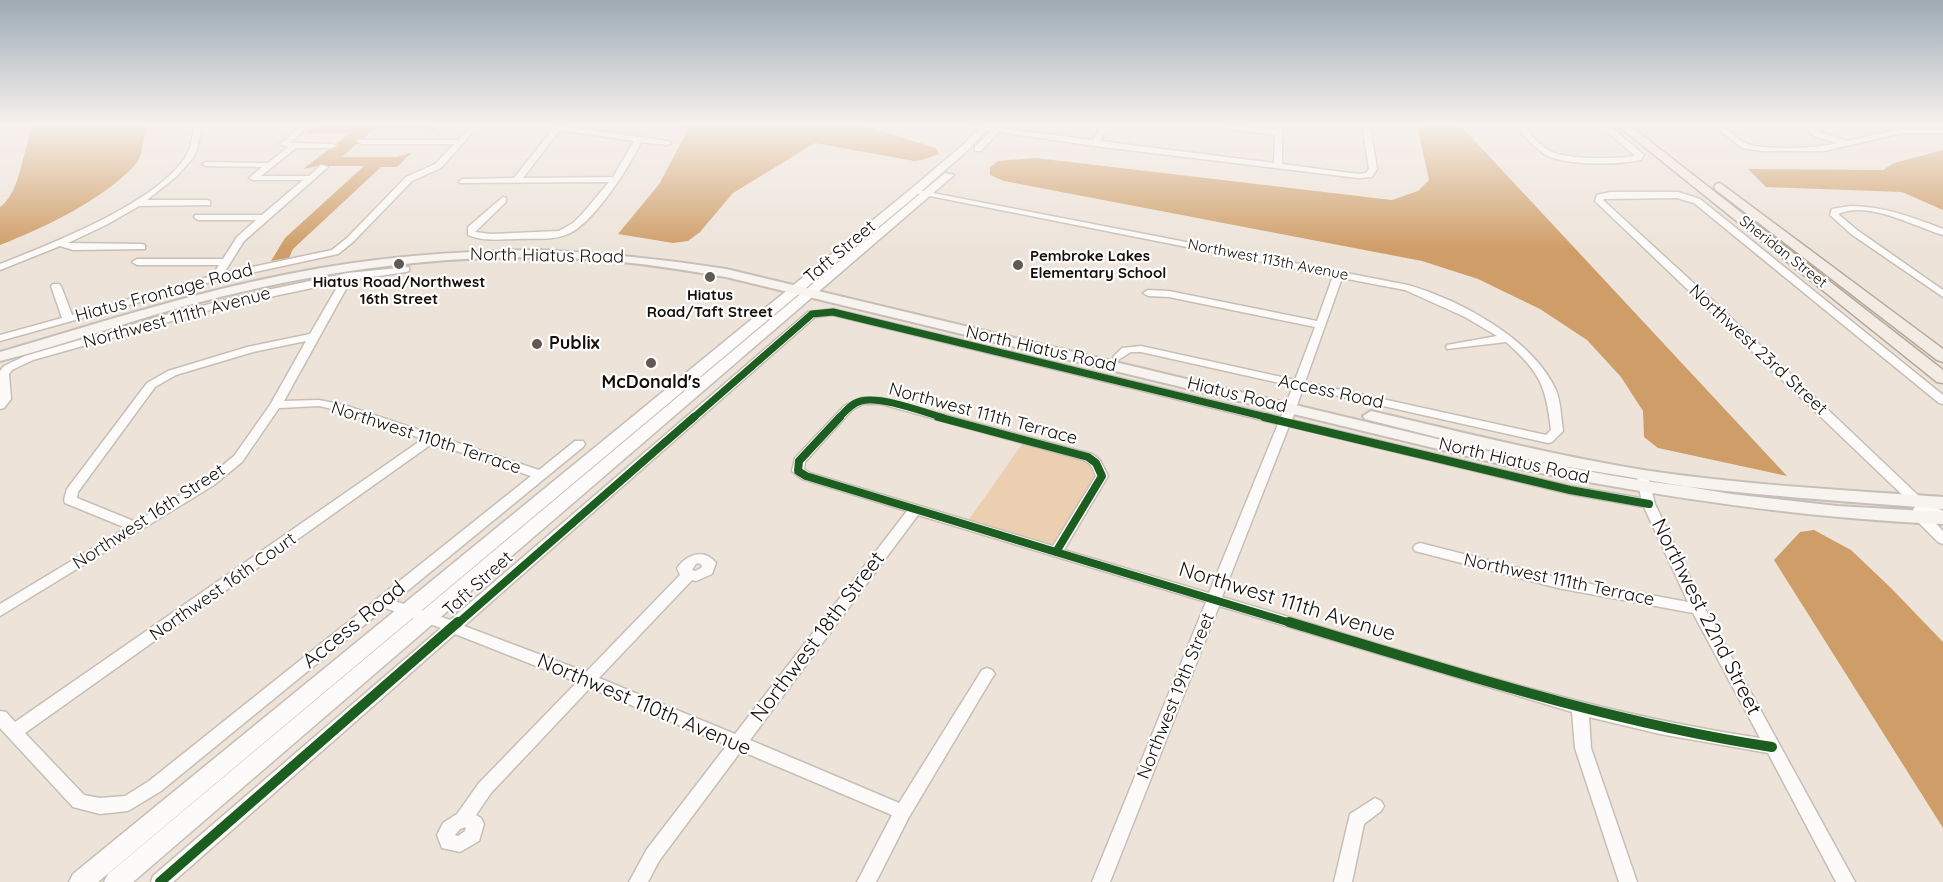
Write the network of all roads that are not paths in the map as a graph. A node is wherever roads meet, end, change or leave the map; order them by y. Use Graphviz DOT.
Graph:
graph roads {
  1 [pos="182,166"];
  2 [pos="268,166"];
  3 [pos="438,166"];
  4 [pos="528,166"];
  5 [pos="623,166"];
  6 [pos="945,166"];
  7 [pos="954,166"];
  8 [pos="1279,166"];
  9 [pos="1372,166"];
  10 [pos="1674,166"];
  11 [pos="1694,166"];
  12 [pos="324,167"];
  13 [pos="310,178"];
  14 [pos="615,179"];
  15 [pos="516,181"];
  16 [pos="463,182"];
  17 [pos="915,191"];
  18 [pos="928,193"];
  19 [pos="1600,197"];
  20 [pos="503,200"];
  21 [pos="136,203"];
  22 [pos="207,203"];
  23 [pos="884,216"];
  24 [pos="198,218"];
  25 [pos="264,218"];
  26 [pos="898,219"];
  27 [pos="1943,232"];
  28 [pos="63,244"];
  29 [pos="530,244"];
  30 [pos="142,247"];
  31 [pos="137,262"];
  32 [pos="224,262"];
  33 [pos="0,267"];
  34 [pos="406,269"];
  35 [pos="1339,274"];
  36 [pos="348,276"];
  37 [pos="216,278"];
  38 [pos="56,286"];
  39 [pos="806,288"];
  40 [pos="1149,293"];
  41 [pos="1943,294"];
  42 [pos="191,297"];
  43 [pos="818,312"];
  44 [pos="915,314"];
  45 [pos="68,319"];
  46 [pos="1320,325"];
  47 [pos="313,337"];
  48 [pos="0,338"];
  49 [pos="1505,338"];
  50 [pos="1451,347"];
  51 [pos="0,348"];
  52 [pos="1943,357"];
  53 [pos="4,363"];
  54 [pos="1943,378"];
  55 [pos="1943,401"];
  56 [pos="1292,403"];
  57 [pos="276,405"];
  58 [pos="0,406"];
  59 [pos="642,426"];
  60 [pos="431,439"];
  61 [pos="579,444"];
  62 [pos="798,471"];
  63 [pos="540,475"];
  64 [pos="1645,481"];
  65 [pos="1943,503"];
  66 [pos="1649,504"];
  67 [pos="915,510"];
  68 [pos="1920,510"];
  69 [pos="1943,517"];
  70 [pos="137,527"];
  71 [pos="1943,539"];
  72 [pos="1420,548"];
  73 [pos="1056,552"];
  74 [pos="688,575"];
  75 [pos="1215,599"];
  76 [pos="383,602"];
  77 [pos="1698,609"];
  78 [pos="408,610"];
  79 [pos="0,611"];
  80 [pos="429,618"];
  81 [pos="453,626"];
  82 [pos="987,674"];
  83 [pos="588,680"];
  84 [pos="1580,710"];
  85 [pos="0,717"];
  86 [pos="13,732"];
  87 [pos="737,744"];
  88 [pos="1772,747"];
  89 [pos="1375,806"];
  90 [pos="903,812"];
  91 [pos="463,820"];
  92 [pos="81,882"];
  93 [pos="116,882"];
  94 [pos="160,882"];
  95 [pos="638,882"];
  96 [pos="866,882"];
  97 [pos="1101,882"];
  98 [pos="1343,882"];
  99 [pos="1628,882"];
  100 [pos="1846,882"];
  1 -- 21 [label="street"];
  2 -- 13 [label="street"];
  3 -- 37 [label="street, Hiatus Frontage Road"];
  4 -- 15 [label="street"];
  5 -- 14 [label="street"];
  6 -- 17 [label="street, Taft Street"];
  7 -- 18 [label="street, Taft Street"];
  8 -- 9 [label="street"];
  10 -- 54 [label="main road, Sheridan Street"];
  11 -- 52 [label="main road, Sheridan Street"];
  12 -- 13 [label="street"];
  13 -- 25 [label="street"];
  14 -- 15 [label="street"];
  14 -- 29 [label="street"];
  15 -- 16 [label="street"];
  17 -- 18 [label="street, Northwest 113th Avenue"];
  17 -- 23 [label="street, Taft Street"];
  18 -- 26 [label="street, Taft Street"];
  18 -- 35 [label="street, Northwest 113th Avenue"];
  19 -- 55 [label="street, Sheridan Street"];
  19 -- 68 [label="street, Northwest 23rd Street"];
  20 -- 29 [label="street"];
  21 -- 22 [label="street"];
  21 -- 28 [label="street"];
  23 -- 26 [label="street"];
  23 -- 39 [label="street, Taft Street"];
  24 -- 25 [label="street"];
  25 -- 32 [label="street"];
  26 -- 39 [label="street, Taft Street"];
  27 -- 41 [label="street"];
  28 -- 30 [label="street"];
  28 -- 33 [label="street"];
  29 -- 39 [label="main road, North Hiatus Road"];
  29 -- 42 [label="main road, North Hiatus Road"];
  31 -- 32 [label="street"];
  32 -- 37 [label="street"];
  34 -- 36 [label="street, Northwest 111th Avenue"];
  35 -- 46 [label="street, Northwest 19th Street"];
  35 -- 49 [label="street, Northwest 113th Avenue"];
  36 -- 42 [label="street, Northwest 111th Avenue"];
  36 -- 47 [label="street, Northwest 16th Street"];
  37 -- 42 [label="street, Hiatus Frontage Road"];
  38 -- 45 [label="street"];
  39 -- 44 [label="main road, North Hiatus Road"];
  39 -- 59 [label="street, Taft Street"];
  40 -- 46 [label="street"];
  42 -- 45 [label="street, Hiatus Frontage Road"];
  42 -- 51 [label="main road, North Hiatus Road"];
  42 -- 53 [label="main road, North Hiatus Road"];
  43 -- 56 [label="street, Hiatus Road"];
  43 -- 81 [label="street, Taft Street"];
  44 -- 56 [label="main road, North Hiatus Road"];
  44 -- 56 [label="main road, North Hiatus Road"];
  45 -- 48 [label="street, Hiatus Frontage Road"];
  46 -- 56 [label="street, Northwest 19th Street"];
  47 -- 57 [label="street, Northwest 16th Street"];
  47 -- 70 [label="street"];
  49 -- 50 [label="street"];
  49 -- 56 [label="street, Access Road"];
  53 -- 58 [label="street"];
  56 -- 64 [label="main road, North Hiatus Road"];
  56 -- 66 [label="street, Hiatus Road"];
  56 -- 75 [label="street, Northwest 19th Street"];
  57 -- 60 [label="street, Northwest 110th Terrace"];
  57 -- 70 [label="street, Northwest 16th Street"];
  59 -- 78 [label="street, Taft Street"];
  59 -- 80 [label="street, Taft Street"];
  60 -- 63 [label="street, Northwest 110th Terrace"];
  60 -- 86 [label="street, Northwest 16th Court"];
  61 -- 63 [label="street, Access Road"];
  62 -- 67 [label="street, Northwest 111th Avenue"];
  62 -- 73 [label="street, Northwest 111th Terrace"];
  63 -- 76 [label="street, Access Road"];
  64 -- 66 [label="street, Northwest 22nd Street"];
  64 -- 68 [label="main road, North Hiatus Road"];
  65 -- 68 [label="main road, North Hiatus Road"];
  66 -- 77 [label="street, Northwest 22nd Street"];
  67 -- 73 [label="street, Northwest 111th Avenue"];
  67 -- 87 [label="street, Northwest 18th Street"];
  68 -- 69 [label="main road, North Hiatus Road"];
  68 -- 71 [label="street, Northwest 23rd Street"];
  70 -- 79 [label="street, Northwest 16th Street"];
  72 -- 77 [label="street, Northwest 111th Terrace"];
  73 -- 75 [label="street, Northwest 111th Avenue"];
  74 -- 83 [label="street"];
  75 -- 84 [label="street, Northwest 111th Avenue"];
  75 -- 97 [label="street, Northwest 19th Street"];
  76 -- 78 [label="street, Northwest 110th Avenue"];
  76 -- 86 [label="street, Access Road"];
  77 -- 88 [label="street, Northwest 22nd Street"];
  78 -- 80 [label="street, Northwest 110th Avenue"];
  78 -- 92 [label="street, Taft Street"];
  80 -- 81 [label="street, Northwest 110th Avenue"];
  80 -- 93 [label="street, Taft Street"];
  81 -- 83 [label="street, Northwest 110th Avenue"];
  81 -- 94 [label="street, Taft Street"];
  82 -- 90 [label="street"];
  83 -- 87 [label="street, Northwest 110th Avenue"];
  83 -- 91 [label="street"];
  84 -- 88 [label="street, Northwest 111th Avenue"];
  84 -- 99 [label="street"];
  85 -- 86 [label="street"];
  87 -- 90 [label="street, Northwest 110th Avenue"];
  87 -- 95 [label="street, Northwest 18th Street"];
  88 -- 100 [label="street, Northwest 22nd Street"];
  89 -- 98 [label="street"];
  90 -- 96 [label="street"];
}
